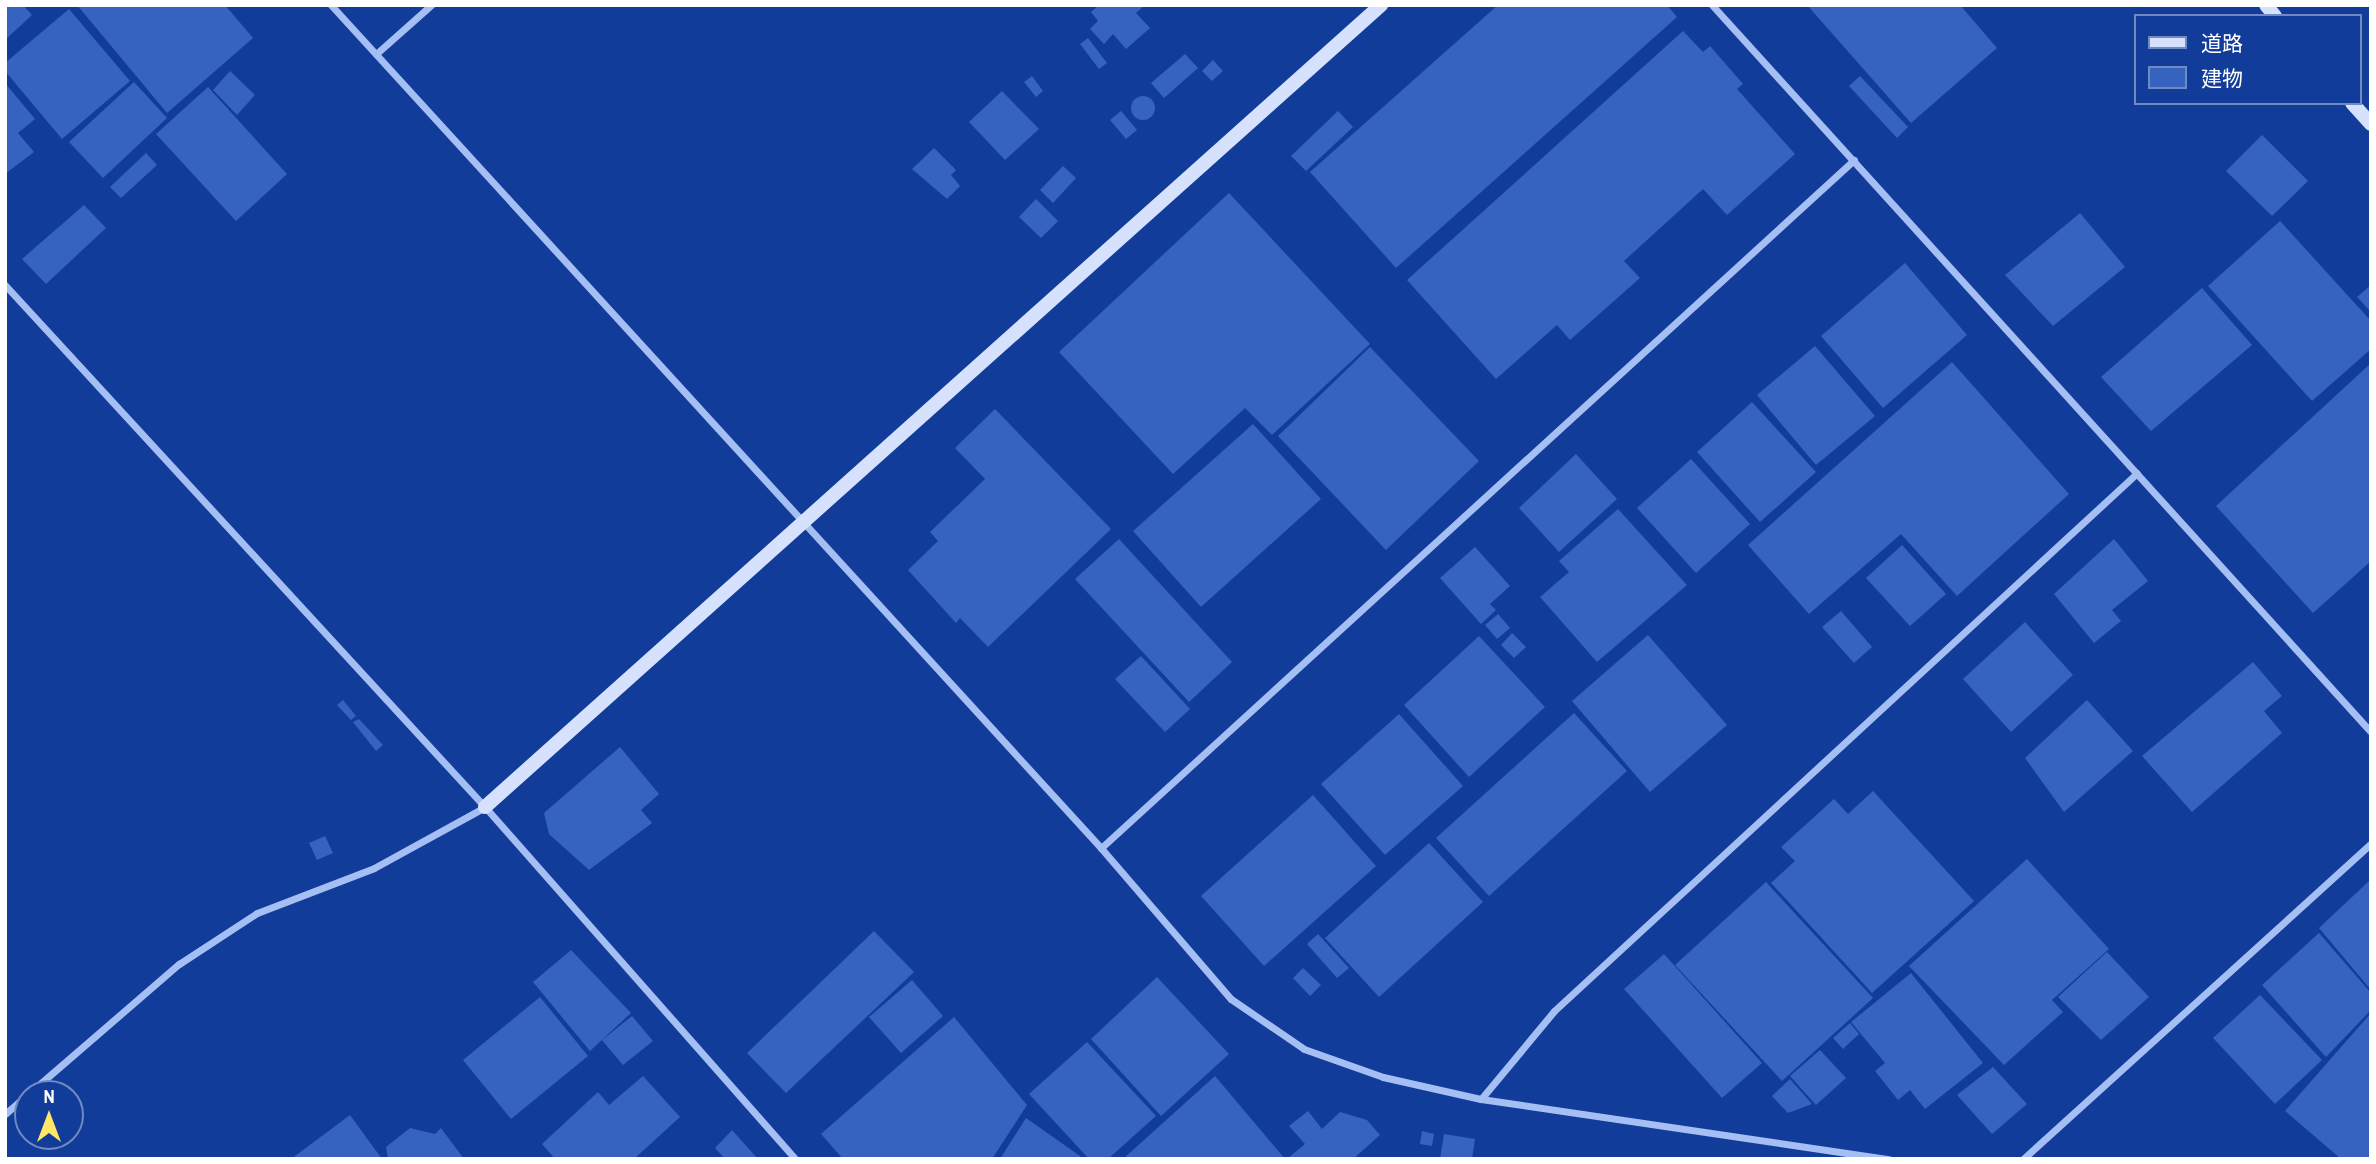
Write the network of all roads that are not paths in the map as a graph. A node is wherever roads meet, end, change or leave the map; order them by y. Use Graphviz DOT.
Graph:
graph roads {
  1 [pos="331,5"];
  2 [pos="431,5"];
  3 [pos="1381,5"];
  4 [pos="1712,5"];
  5 [pos="376,54"];
  6 [pos="2354,105"];
  7 [pos="2371,124"];
  8 [pos="1854,160"];
  9 [pos="5,285"];
  10 [pos="2137,472"];
  11 [pos="804,520"];
  12 [pos="2371,732"];
  13 [pos="485,807"];
  14 [pos="2371,844"];
  15 [pos="1101,848"];
  16 [pos="1481,1099"];
  17 [pos="5,1114"];
  18 [pos="795,1159"];
  19 [pos="1889,1159"];
  20 [pos="2023,1159"];
  1 -- 5 [label="street"];
  2 -- 5 [label="street"];
  3 -- 11 [label="street"];
  4 -- 8 [label="street"];
  5 -- 11 [label="street"];
  6 -- 7 [label="street"];
  8 -- 10 [label="street"];
  8 -- 15 [label="street"];
  9 -- 13 [label="street"];
  10 -- 12 [label="street"];
  10 -- 16 [label="street"];
  11 -- 13 [label="street"];
  11 -- 15 [label="street"];
  13 -- 17 [label="street"];
  13 -- 18 [label="street"];
  14 -- 20 [label="street"];
  15 -- 16 [label="street"];
  16 -- 19 [label="street"];
}
